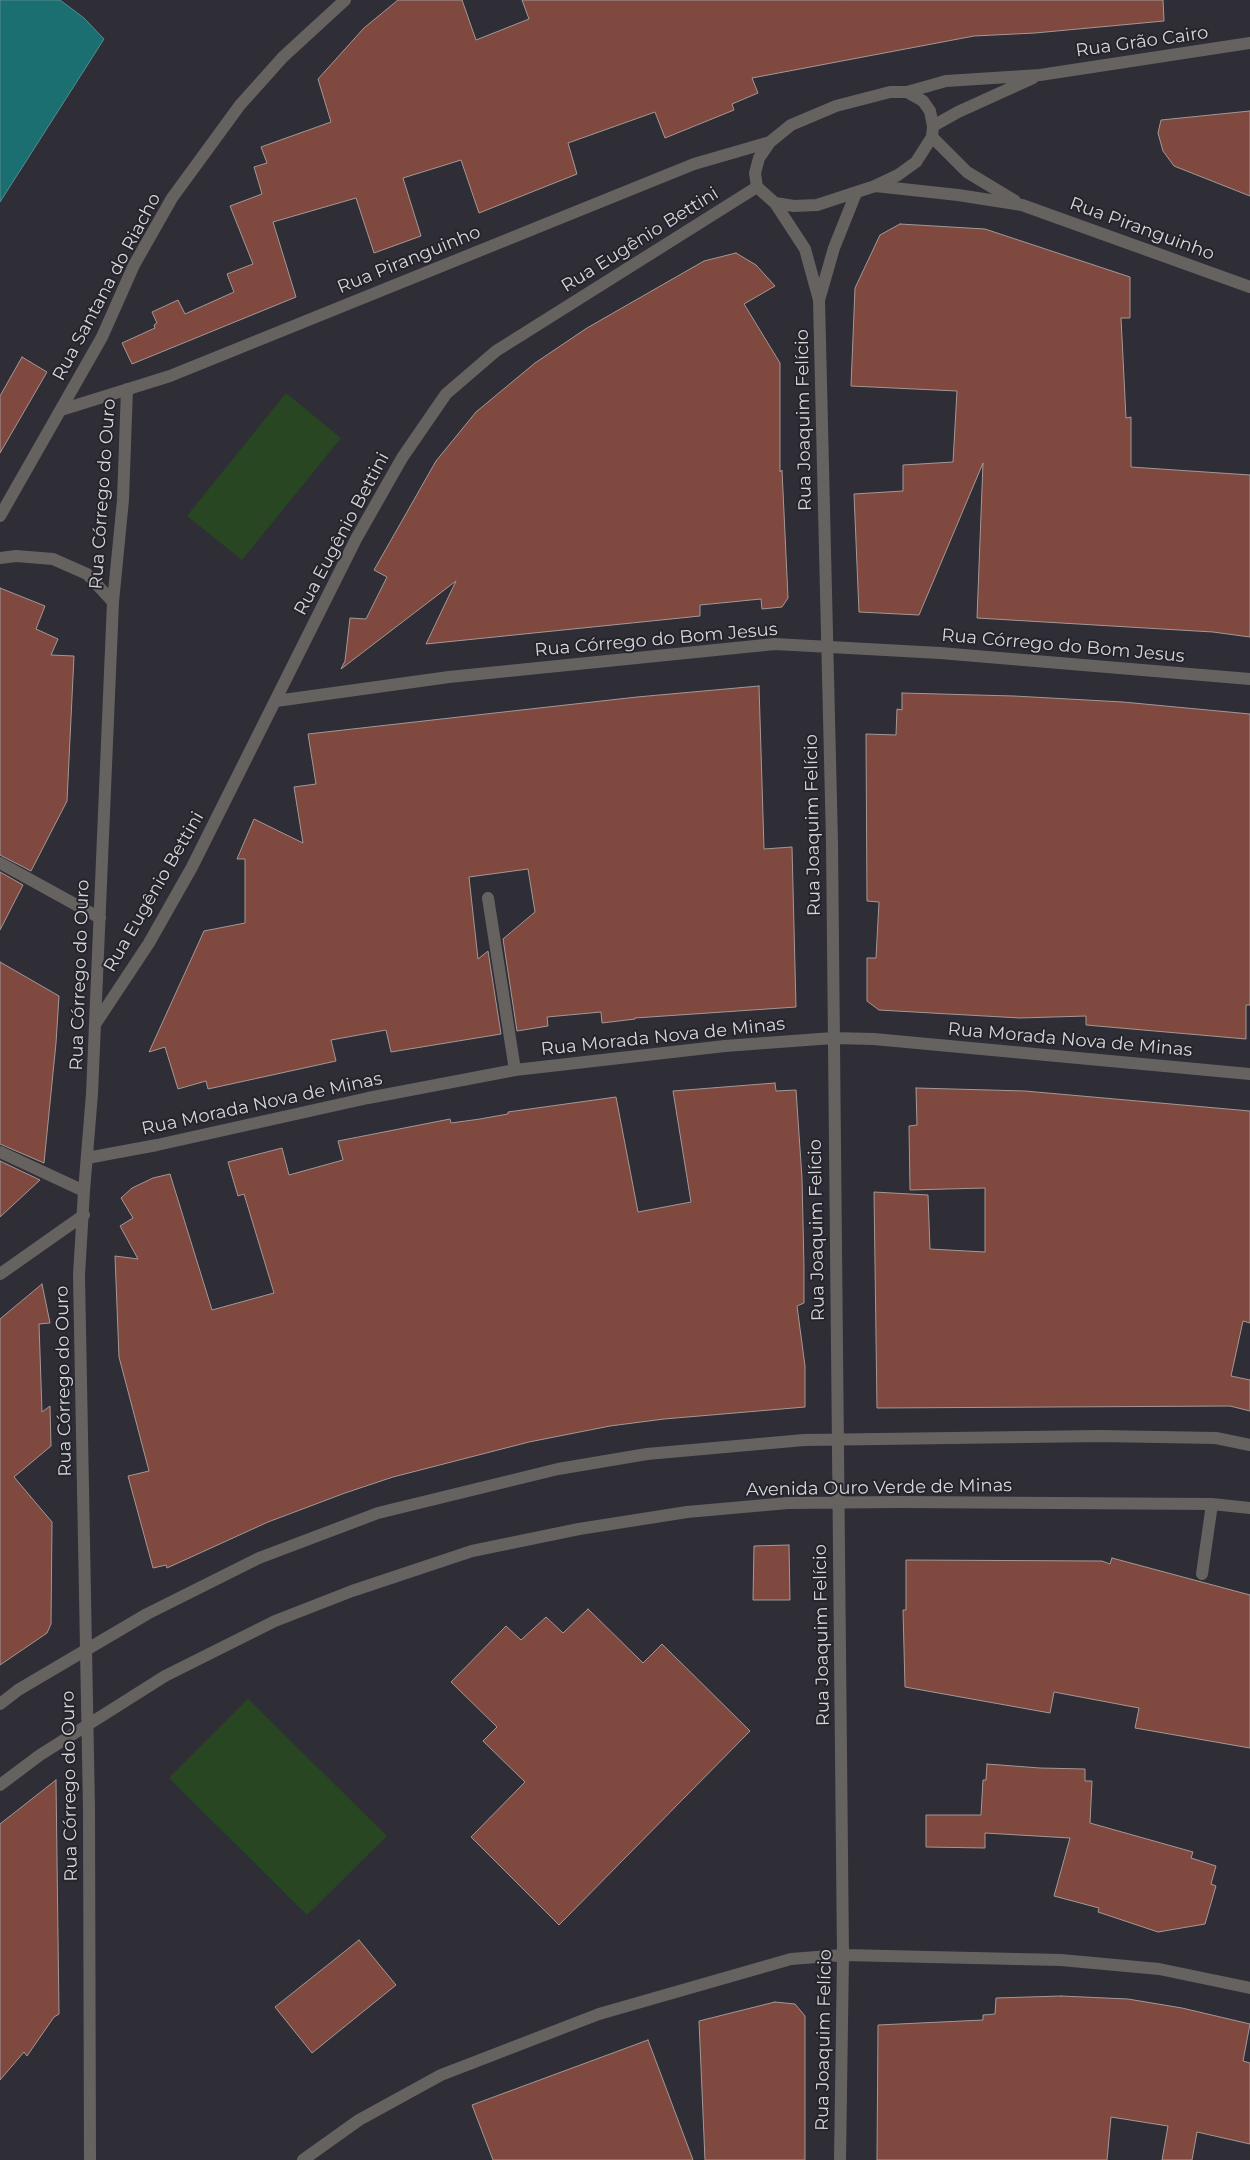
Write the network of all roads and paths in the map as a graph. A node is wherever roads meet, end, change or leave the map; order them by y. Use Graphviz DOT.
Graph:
graph roads {
  1 [pos="345,0"];
  2 [pos="1250,44"];
  3 [pos="1040,75"];
  4 [pos="907,92"];
  5 [pos="933,131"];
  6 [pos="770,142"];
  7 [pos="875,186"];
  8 [pos="757,187"];
  9 [pos="856,193"];
  10 [pos="775,204"];
  11 [pos="1022,205"];
  12 [pos="1250,287"];
  13 [pos="820,300"];
  14 [pos="127,389"];
  15 [pos="62,410"];
  16 [pos="0,516"];
  17 [pos="0,558"];
  18 [pos="113,602"];
  19 [pos="828,647"];
  20 [pos="1250,679"];
  21 [pos="276,700"];
  22 [pos="0,863"];
  23 [pos="488,898"];
  24 [pos="100,918"];
  25 [pos="96,1023"];
  26 [pos="833,1038"];
  27 [pos="515,1070"];
  28 [pos="1250,1074"];
  29 [pos="0,1152"];
  30 [pos="87,1158"];
  31 [pos="84,1191"];
  32 [pos="84,1215"];
  33 [pos="0,1274"];
  34 [pos="837,1440"];
  35 [pos="1250,1445"];
  36 [pos="838,1502"];
  37 [pos="1212,1504"];
  38 [pos="1250,1508"];
  39 [pos="1202,1574"];
  40 [pos="87,1650"];
  41 [pos="0,1704"];
  42 [pos="87,1725"];
  43 [pos="0,1785"];
  44 [pos="842,1955"];
  45 [pos="1250,1988"];
  46 [pos="90,2160"];
  47 [pos="303,2160"];
  48 [pos="840,2160"];
  1 -- 15 [label="street, Rua Santana do Riacho"];
  2 -- 3 [label="street, Rua Grão Cairo"];
  3 -- 4 [label="street, Rua Grão Cairo"];
  3 -- 5 [label="street, Rua Grão Cairo"];
  4 -- 5 [label="street"];
  4 -- 6 [label="street, Rua Grão Cairo"];
  5 -- 7 [label="street"];
  5 -- 11 [label="street, Rua Piranguinho"];
  6 -- 8 [label="street"];
  6 -- 14 [label="street, Rua Piranguinho"];
  7 -- 9 [label="street"];
  7 -- 11 [label="street, Rua Piranguinho"];
  8 -- 10 [label="street, Rua Joaquim Felício"];
  8 -- 21 [label="street, Rua Eugênio Bettini"];
  9 -- 10 [label="street"];
  9 -- 13 [label="street, Rua Joaquim Felício"];
  10 -- 13 [label="street, Rua Joaquim Felício"];
  11 -- 12 [label="street, Rua Piranguinho"];
  13 -- 19 [label="street, Rua Joaquim Felício"];
  14 -- 15 [label="street, Rua Piranguinho"];
  14 -- 18 [label="street, Rua Córrego do Ouro"];
  15 -- 16 [label="street, Rua Santana do Riacho"];
  17 -- 18 [label="street, Rua Córrego do Ouro"];
  18 -- 24 [label="street, Rua Córrego do Ouro"];
  19 -- 20 [label="street, Rua Córrego do Bom Jesus"];
  19 -- 21 [label="street, Rua Córrego do Bom Jesus"];
  19 -- 26 [label="street, Rua Joaquim Felício"];
  21 -- 25 [label="street, Rua Eugênio Bettini"];
  22 -- 24 [label="street"];
  23 -- 27 [label="street"];
  24 -- 25 [label="street, Rua Córrego do Ouro"];
  25 -- 30 [label="street, Rua Córrego do Ouro"];
  26 -- 27 [label="street, Rua Morada Nova de Minas"];
  26 -- 28 [label="street, Rua Morada Nova de Minas"];
  26 -- 34 [label="street, Rua Joaquim Felício"];
  27 -- 30 [label="street, Rua Morada Nova de Minas"];
  29 -- 31 [label="street"];
  30 -- 31 [label="street, Rua Córrego do Ouro"];
  31 -- 32 [label="street, Rua Córrego do Ouro"];
  32 -- 33 [label="street"];
  32 -- 40 [label="street, Rua Córrego do Ouro"];
  34 -- 35 [label="street"];
  34 -- 36 [label="street, Rua Joaquim Felício"];
  34 -- 40 [label="street"];
  36 -- 37 [label="street, Avenida Ouro Verde de Minas"];
  36 -- 42 [label="street, Avenida Ouro Verde de Minas"];
  36 -- 44 [label="street, Rua Joaquim Felício"];
  37 -- 38 [label="street, Avenida Ouro Verde de Minas"];
  37 -- 39 [label="street"];
  40 -- 41 [label="street"];
  40 -- 42 [label="street, Rua Córrego do Ouro"];
  42 -- 43 [label="street, Avenida Ouro Verde de Minas"];
  42 -- 46 [label="street, Rua Córrego do Ouro"];
  44 -- 45 [label="street"];
  44 -- 47 [label="street"];
  44 -- 48 [label="street, Rua Joaquim Felício"];
}
